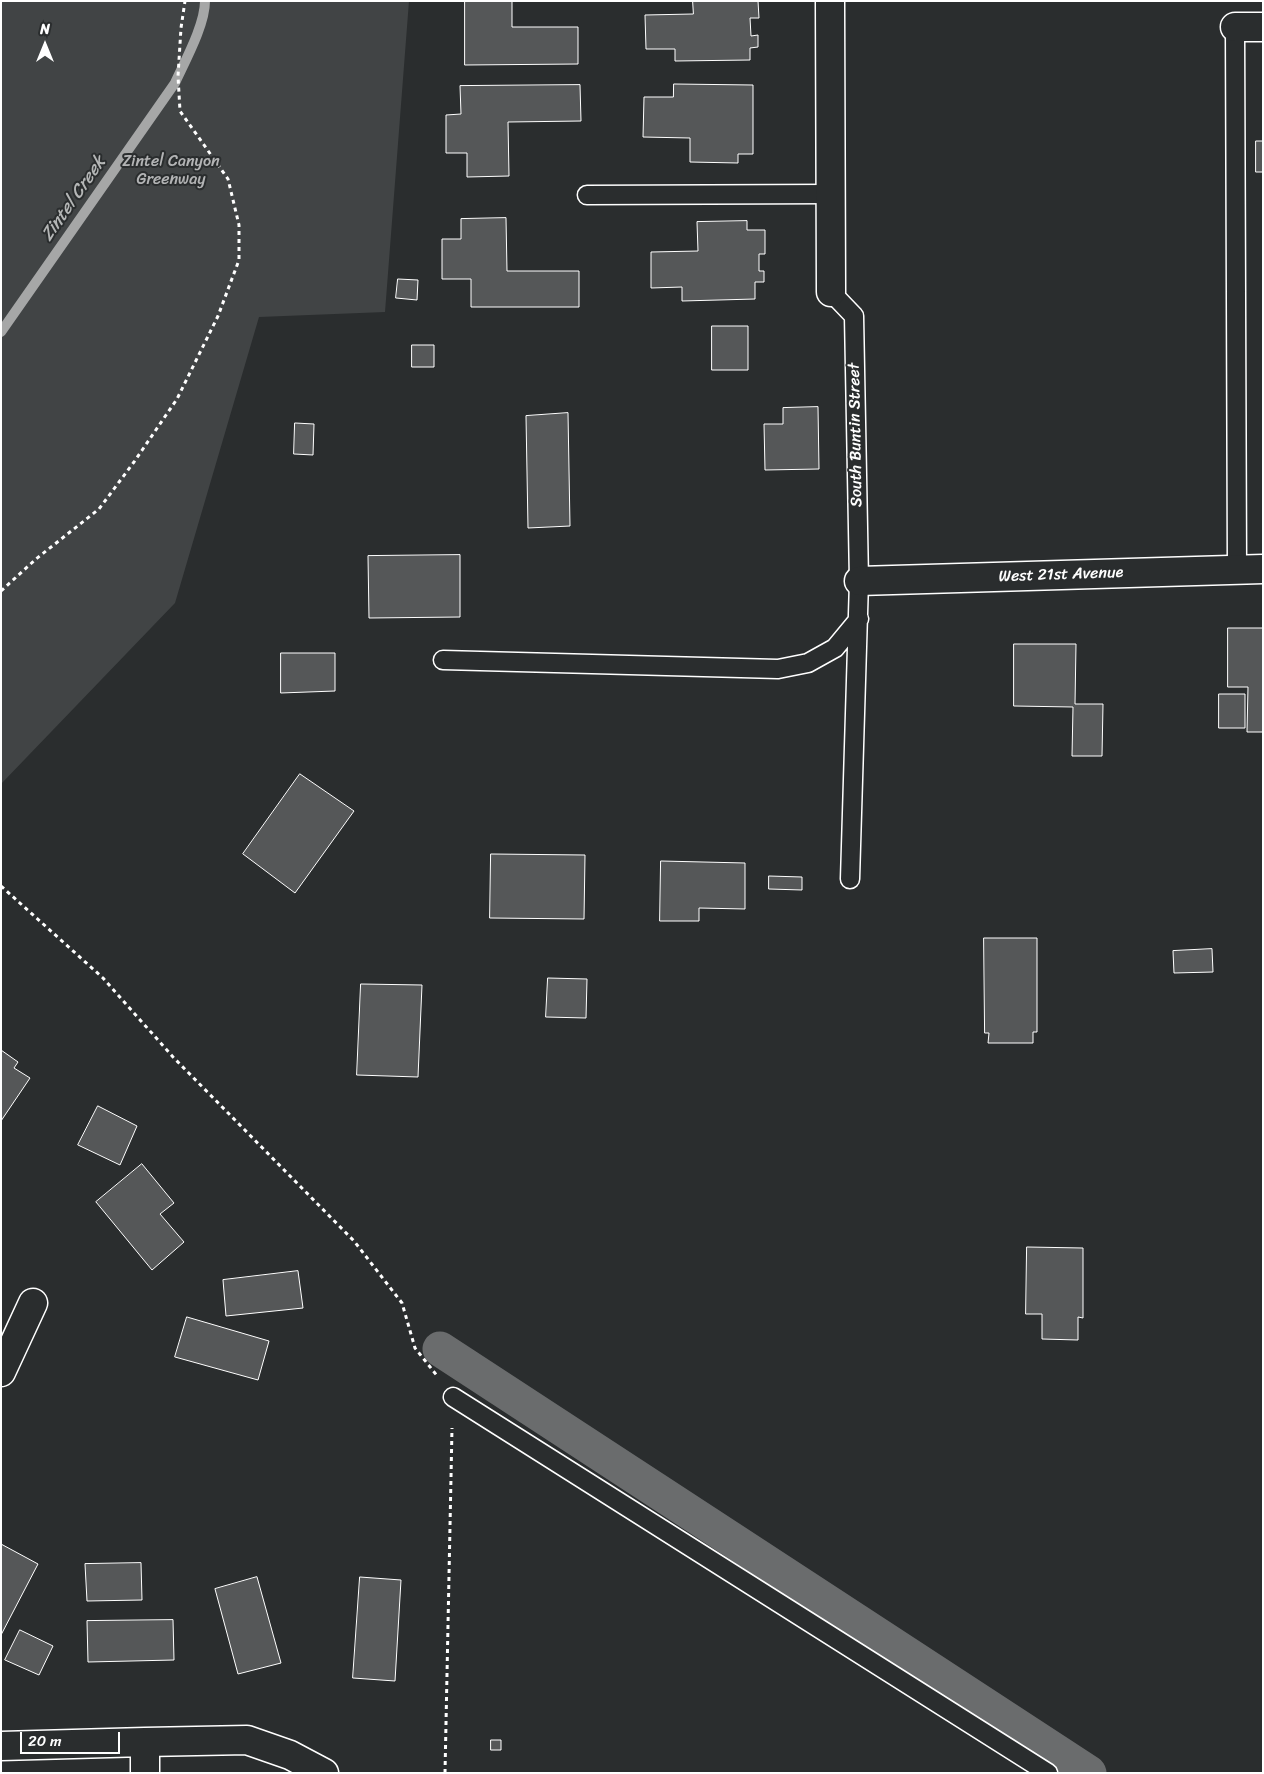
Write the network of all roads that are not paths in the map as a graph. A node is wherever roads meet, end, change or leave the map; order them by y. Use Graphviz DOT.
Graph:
graph roads {
  1 [pos="830,1"];
  2 [pos="1235,27"];
  3 [pos="1263,27"];
  4 [pos="831,194"];
  5 [pos="587,195"];
  6 [pos="831,292"];
  7 [pos="1250,569"];
  8 [pos="859,581"];
  9 [pos="859,619"];
  10 [pos="443,660"];
  11 [pos="850,879"];
  12 [pos="33,1303"];
  13 [pos="1,1372"];
  14 [pos="453,1397"];
  15 [pos="144,1742"];
  16 [pos="1,1746"];
  17 [pos="144,1773"];
  18 [pos="324,1773"];
  19 [pos="1048,1773"];
  1 -- 4 [label="street, South Buntin Street"];
  2 -- 3 [label="street"];
  2 -- 7 [label="lane"];
  4 -- 5 [label="lane"];
  4 -- 6 [label="street, South Buntin Street"];
  6 -- 8 [label="lane, South Buntin Street"];
  7 -- 8 [label="street, West 21st Avenue"];
  8 -- 9 [label="lane, South Buntin Street"];
  9 -- 10 [label="lane"];
  9 -- 11 [label="lane, South Buntin Street"];
  12 -- 13 [label="street"];
  14 -- 19 [label="lane"];
  15 -- 16 [label="street"];
  15 -- 17 [label="street"];
  15 -- 18 [label="street"];
}
